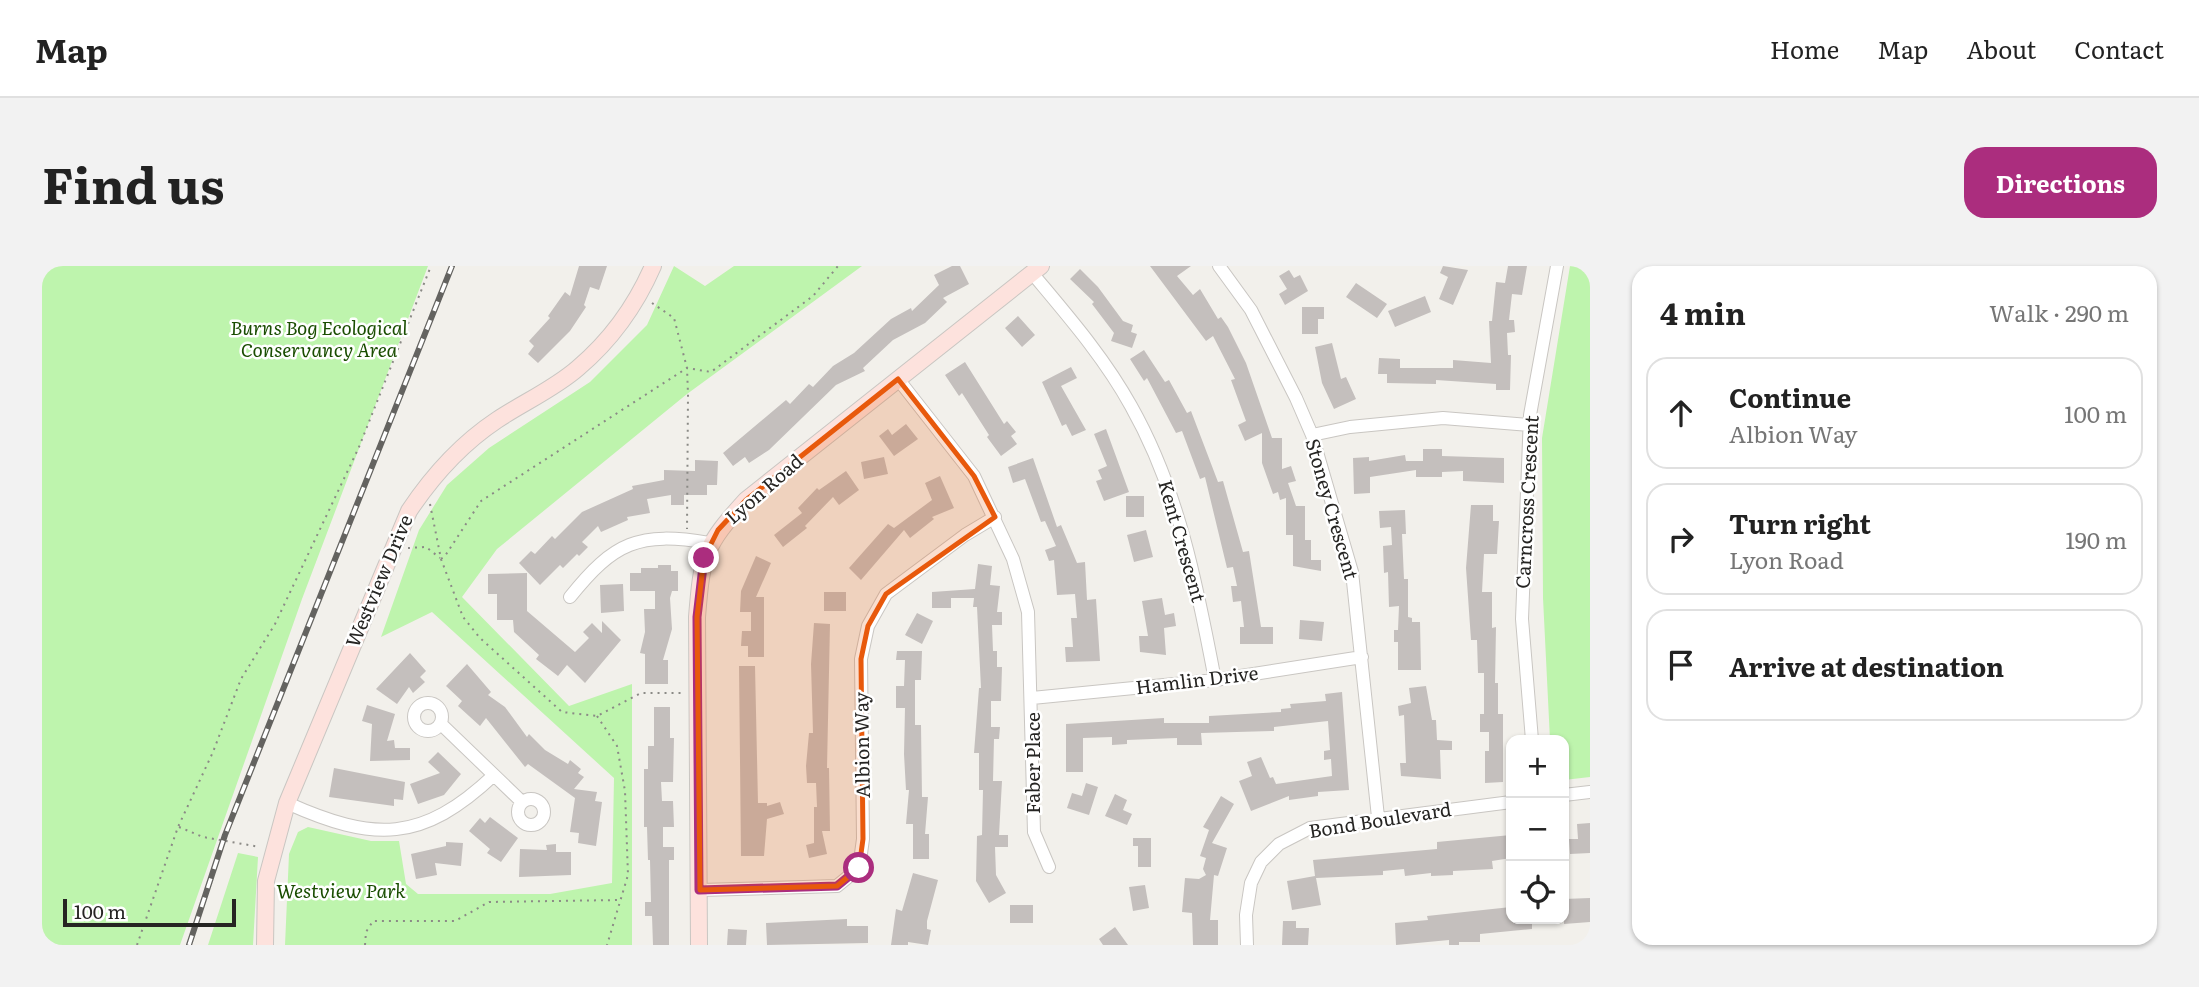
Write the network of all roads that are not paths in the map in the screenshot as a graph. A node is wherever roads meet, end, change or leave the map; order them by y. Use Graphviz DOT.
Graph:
graph roads {
  1 [pos="653,266"];
  2 [pos="1219,266"];
  3 [pos="1558,266"];
  4 [pos="1036,269"];
  5 [pos="898,379"];
  6 [pos="1529,425"];
  7 [pos="1312,435"];
  8 [pos="995,517"];
  9 [pos="709,544"];
  10 [pos="570,597"];
  11 [pos="1362,657"];
  12 [pos="1215,680"];
  13 [pos="1032,698"];
  14 [pos="441,724"];
  15 [pos="1532,735"];
  16 [pos="494,775"];
  17 [pos="1590,792"];
  18 [pos="1569,794"];
  19 [pos="522,802"];
  20 [pos="287,803"];
  21 [pos="1506,803"];
  22 [pos="1378,817"];
  23 [pos="1049,867"];
  24 [pos="699,890"];
  25 [pos="265,945"];
  26 [pos="699,945"];
  27 [pos="1247,945"];
  1 -- 20 [label="street, Westview Drive"];
  2 -- 7 [label="street, Stoney Crescent"];
  3 -- 6 [label="street, Carncross Crescent"];
  4 -- 5 [label="street, Lyon Road"];
  4 -- 12 [label="street, Kent Crescent"];
  5 -- 8 [label="street, Faber Place"];
  5 -- 9 [label="street, Lyon Road"];
  6 -- 7 [label="street"];
  6 -- 15 [label="street, Carncross Crescent"];
  7 -- 11 [label="street, Stoney Crescent"];
  8 -- 13 [label="street, Faber Place"];
  8 -- 24 [label="street, Albion Way"];
  9 -- 10 [label="street"];
  9 -- 24 [label="street, Lyon Road"];
  11 -- 12 [label="street, Hamlin Drive"];
  11 -- 22 [label="street, Stoney Crescent"];
  12 -- 13 [label="street, Hamlin Drive"];
  13 -- 23 [label="street, Faber Place"];
  14 -- 16 [label="street"];
  16 -- 19 [label="street"];
  16 -- 20 [label="street"];
  17 -- 18 [label="street"];
  20 -- 25 [label="street, Westview Drive"];
  21 -- 22 [label="street, Bond Boulevard"];
  22 -- 27 [label="street, Bond Boulevard"];
  24 -- 26 [label="street, Lyon Road"];
}
